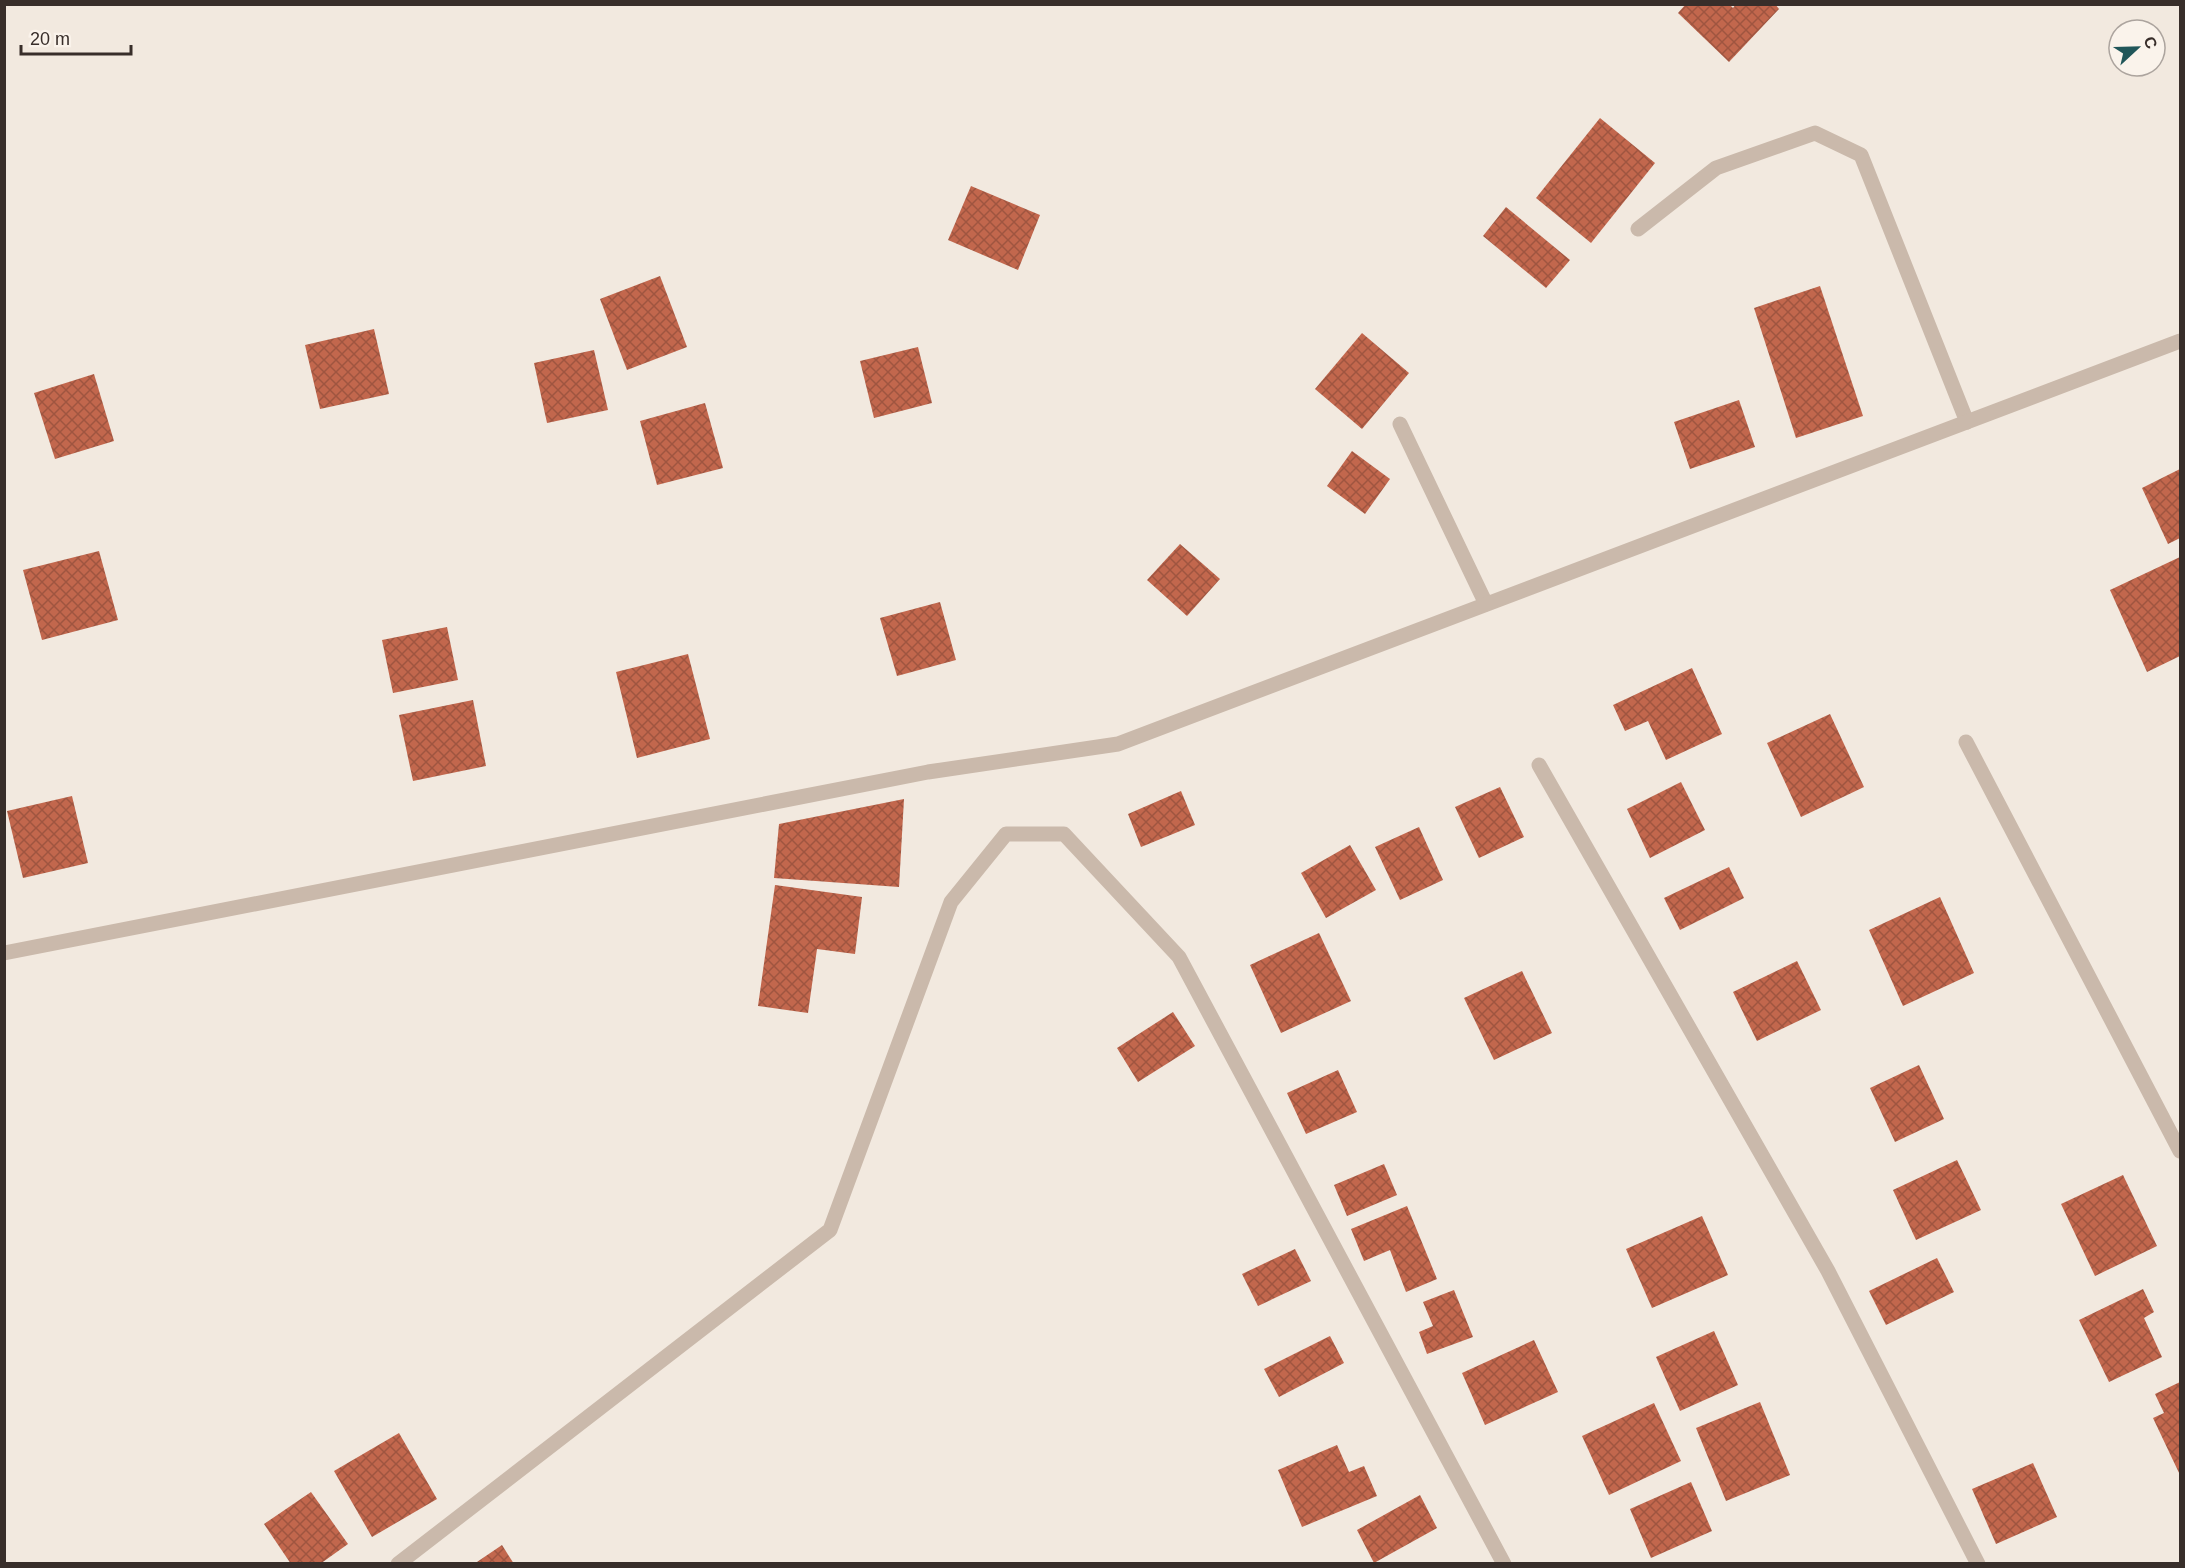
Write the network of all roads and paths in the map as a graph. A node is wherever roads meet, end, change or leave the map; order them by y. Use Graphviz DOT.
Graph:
graph roads {
  1 [pos="1638,229"];
  2 [pos="2181,341"];
  3 [pos="1967,422"];
  4 [pos="1400,424"];
  5 [pos="1486,604"];
  6 [pos="1966,742"];
  7 [pos="1539,765"];
  8 [pos="4,953"];
  9 [pos="2181,1151"];
  10 [pos="398,1563"];
  11 [pos="1504,1563"];
  12 [pos="1978,1563"];
  1 -- 3 [label="street"];
  2 -- 3 [label="street"];
  3 -- 5 [label="street"];
  4 -- 5 [label="street"];
  5 -- 8 [label="street"];
  6 -- 9 [label="street"];
  7 -- 12 [label="street"];
  10 -- 11 [label="street"];
}
